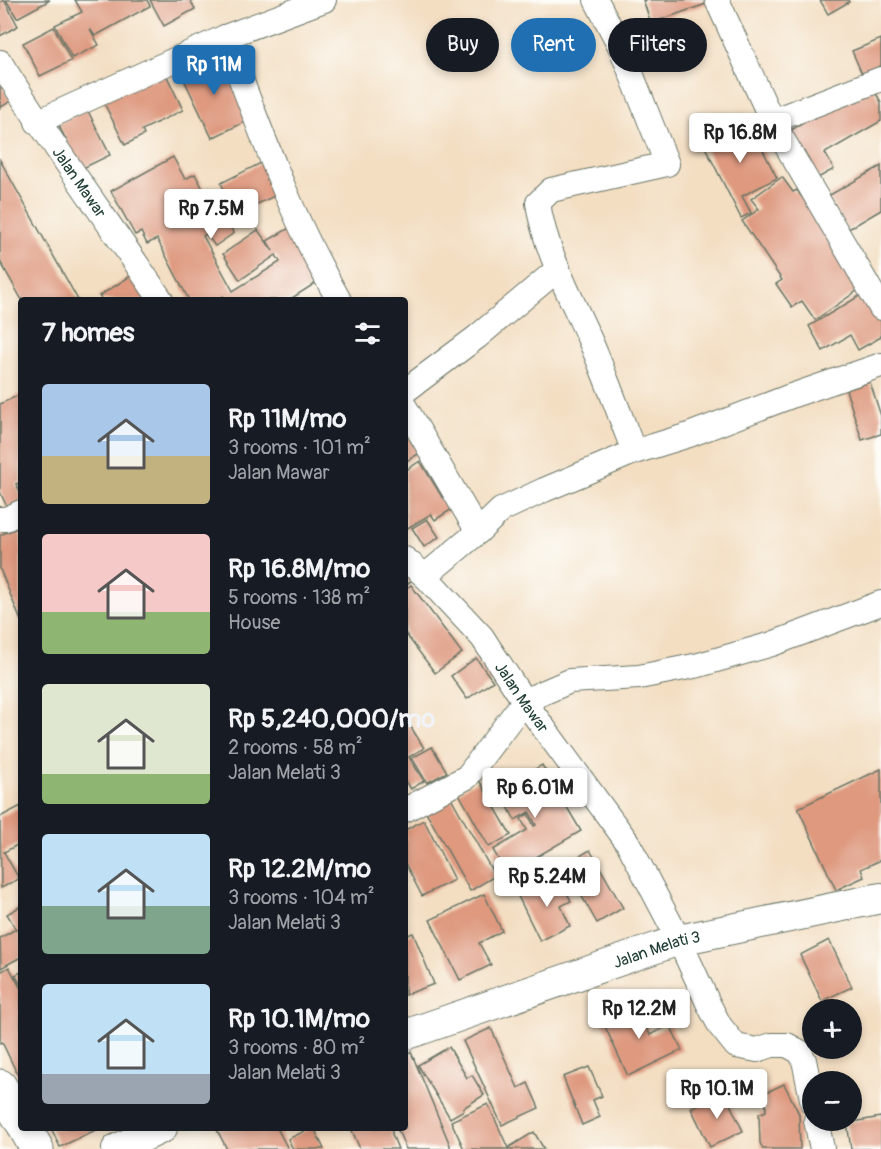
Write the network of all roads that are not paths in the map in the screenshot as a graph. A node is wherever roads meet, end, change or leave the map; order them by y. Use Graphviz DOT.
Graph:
graph roads {
  1 [pos="324,0"];
  2 [pos="596,0"];
  3 [pos="717,0"];
  4 [pos="225,38"];
  5 [pos="0,62"];
  6 [pos="881,79"];
  7 [pos="772,121"];
  8 [pos="38,123"];
  9 [pos="558,269"];
  10 [pos="159,297"];
  11 [pos="337,297"];
  12 [pos="881,308"];
  13 [pos="881,364"];
  14 [pos="408,389"];
  15 [pos="408,412"];
  16 [pos="634,452"];
  17 [pos="18,513"];
  18 [pos="0,519"];
  19 [pos="478,532"];
  20 [pos="408,562"];
  21 [pos="425,576"];
  22 [pos="881,603"];
  23 [pos="524,701"];
  24 [pos="408,808"];
  25 [pos="881,898"];
  26 [pos="679,940"];
  27 [pos="408,1034"];
  28 [pos="806,1071"];
  29 [pos="0,1086"];
  30 [pos="18,1115"];
  31 [pos="28,1131"];
  32 [pos="156,1131"];
  33 [pos="818,1131"];
  34 [pos="37,1149"];
  35 [pos="117,1149"];
  36 [pos="822,1149"];
  1 -- 4 [label="street"];
  2 -- 9 [label="street"];
  3 -- 7 [label="street"];
  4 -- 8 [label="street"];
  4 -- 11 [label="street"];
  5 -- 8 [label="street, Jalan Mawar"];
  6 -- 7 [label="street"];
  7 -- 12 [label="street"];
  8 -- 10 [label="street, Jalan Mawar"];
  9 -- 14 [label="street"];
  9 -- 16 [label="street"];
  13 -- 16 [label="street"];
  15 -- 19 [label="street"];
  16 -- 19 [label="street"];
  17 -- 18 [label="street"];
  19 -- 21 [label="street"];
  20 -- 21 [label="street, Jalan Mawar"];
  21 -- 23 [label="street, Jalan Mawar"];
  22 -- 23 [label="street"];
  23 -- 24 [label="street"];
  23 -- 26 [label="street, Jalan Mawar"];
  25 -- 26 [label="street, Jalan Melati 3"];
  26 -- 27 [label="street, Jalan Melati 3"];
  26 -- 28 [label="street, Jalan Mawar"];
  29 -- 30 [label="main road"];
  31 -- 34 [label="main road"];
  32 -- 35 [label="street"];
  33 -- 36 [label="street"];
}
